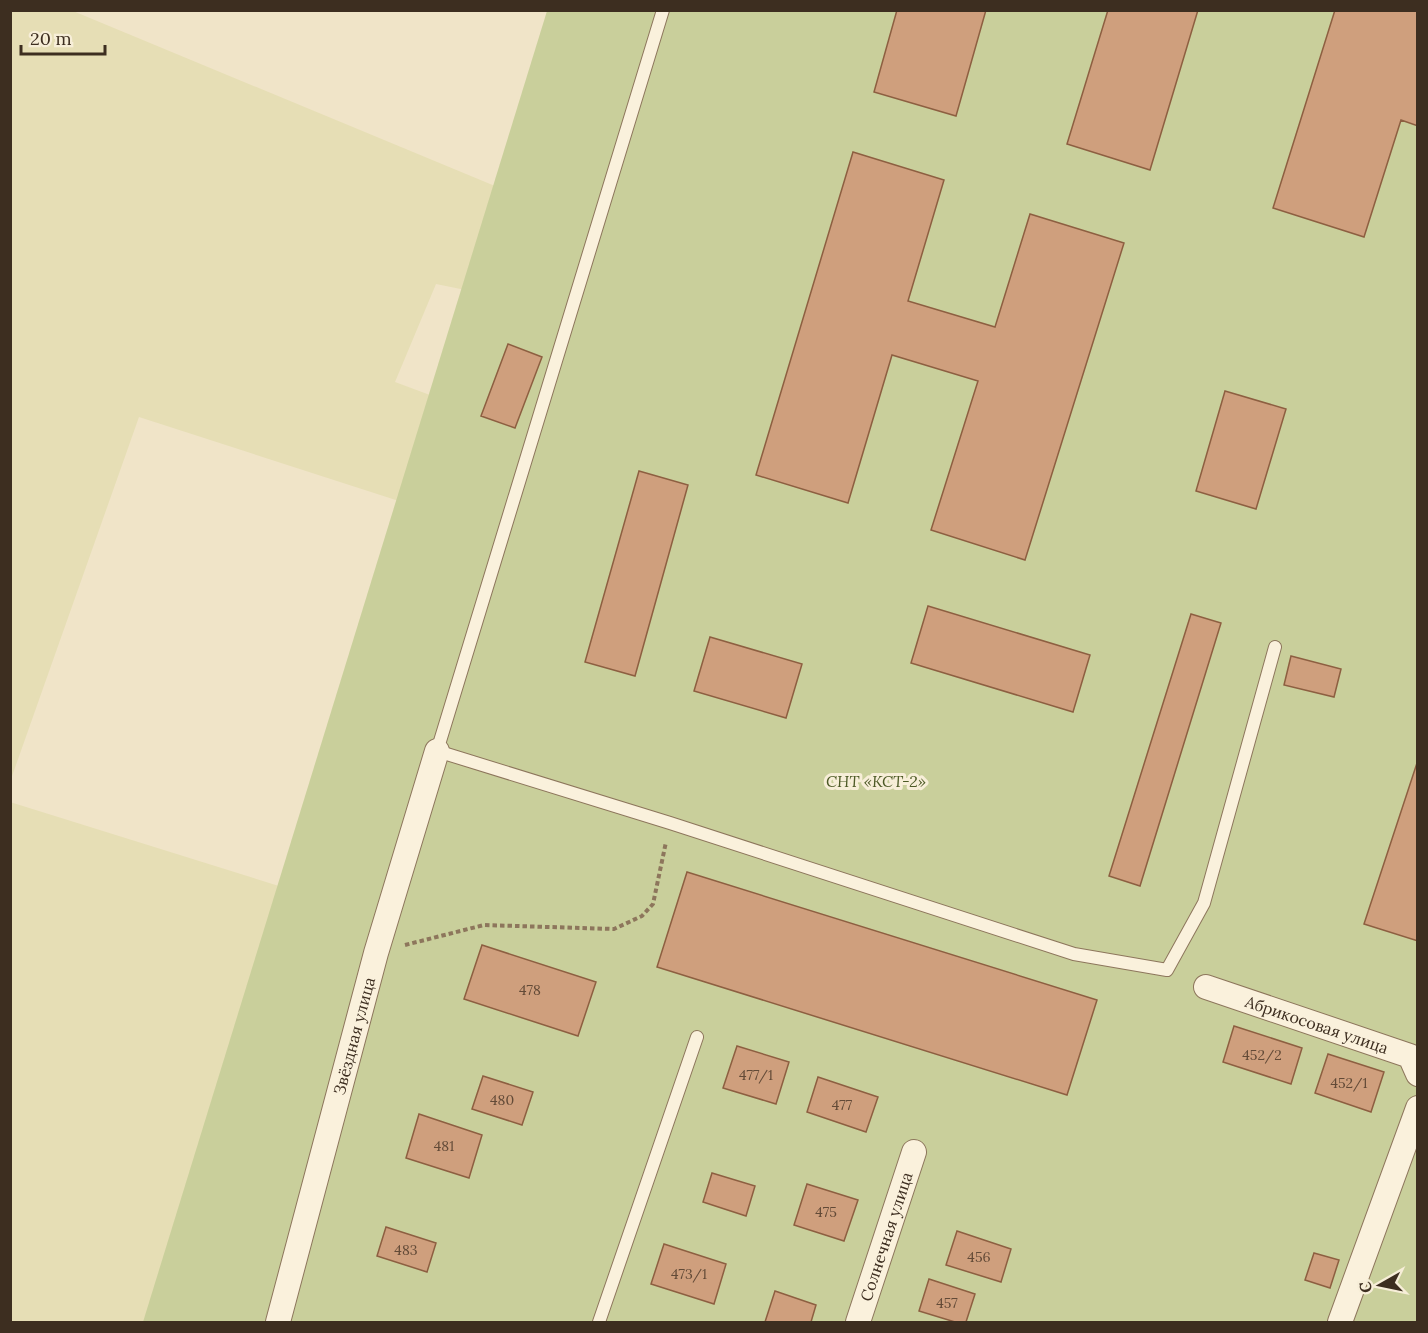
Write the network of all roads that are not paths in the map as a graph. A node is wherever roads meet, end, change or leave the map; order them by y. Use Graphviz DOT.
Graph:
graph roads {
  1 [pos="663,10"];
  2 [pos="1275,647"];
  3 [pos="437,751"];
  4 [pos="1206,987"];
  5 [pos="697,1037"];
  6 [pos="1418,1074"];
  7 [pos="1418,1108"];
  8 [pos="914,1152"];
  9 [pos="1408,1164"];
  10 [pos="278,1323"];
  11 [pos="599,1323"];
  12 [pos="858,1323"];
  13 [pos="1340,1323"];
  1 -- 3 [label="lane"];
  2 -- 3 [label="lane"];
  3 -- 10 [label="street, Звёздная улица"];
  4 -- 6 [label="street, Абрикосовая улица"];
  5 -- 11 [label="lane"];
  7 -- 9 [label="street"];
  8 -- 12 [label="street, Солнечная улица"];
  9 -- 13 [label="street"];
}
